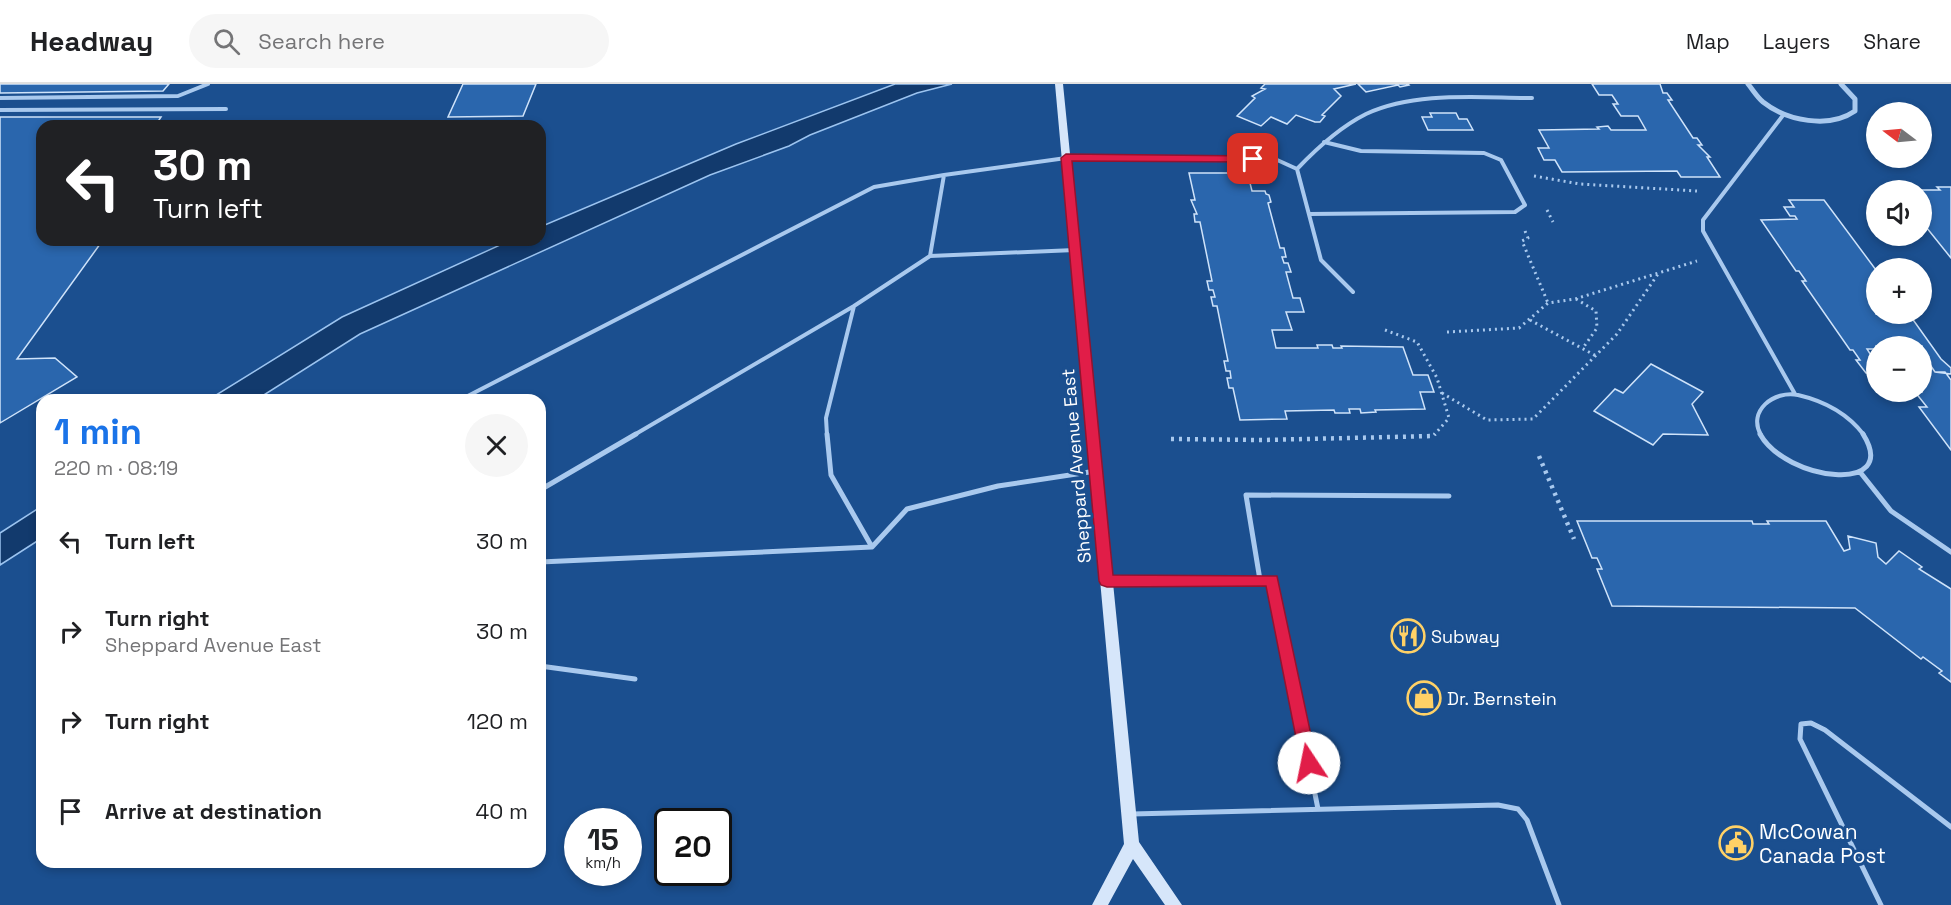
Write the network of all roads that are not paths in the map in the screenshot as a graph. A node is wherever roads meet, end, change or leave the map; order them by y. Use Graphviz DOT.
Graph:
graph roads {
  1 [pos="207,84"];
  2 [pos="1059,84"];
  3 [pos="1748,84"];
  4 [pos="1841,84"];
  5 [pos="0,98"];
  6 [pos="1532,98"];
  7 [pos="226,109"];
  8 [pos="0,110"];
  9 [pos="1784,114"];
  10 [pos="1324,142"];
  11 [pos="1066,158"];
  12 [pos="1297,169"];
  13 [pos="944,175"];
  14 [pos="1308,214"];
  15 [pos="1075,250"];
  16 [pos="930,256"];
  17 [pos="1353,292"];
  18 [pos="854,306"];
  19 [pos="472,394"];
  20 [pos="1795,394"];
  21 [pos="1096,471"];
  22 [pos="1860,472"];
  23 [pos="546,486"];
  24 [pos="1449,496"];
  25 [pos="872,547"];
  26 [pos="1951,552"];
  27 [pos="546,562"];
  28 [pos="1260,580"];
  29 [pos="1107,581"];
  30 [pos="546,667"];
  31 [pos="635,679"];
  32 [pos="1318,809"];
  33 [pos="1129,814"];
  34 [pos="1951,827"];
  35 [pos="1132,845"];
  36 [pos="1100,905"];
  37 [pos="1174,905"];
  38 [pos="1558,905"];
  39 [pos="1881,905"];
  1 -- 5 [label="lane"];
  2 -- 11 [label="main road, Sheppard Avenue East"];
  3 -- 9 [label="street"];
  4 -- 9 [label="street"];
  6 -- 10 [label="lane"];
  7 -- 8 [label="lane"];
  9 -- 20 [label="lane"];
  10 -- 12 [label="lane"];
  10 -- 14 [label="lane"];
  11 -- 12 [label="lane"];
  11 -- 13 [label="lane"];
  11 -- 15 [label="main road, Sheppard Avenue East"];
  12 -- 14 [label="lane"];
  13 -- 16 [label="lane"];
  13 -- 19 [label="lane"];
  14 -- 17 [label="lane"];
  15 -- 16 [label="lane"];
  15 -- 21 [label="main road, Sheppard Avenue East"];
  16 -- 18 [label="lane"];
  18 -- 23 [label="lane"];
  18 -- 25 [label="lane"];
  20 -- 22 [label="lane"];
  20 -- 22 [label="lane"];
  21 -- 25 [label="lane"];
  21 -- 29 [label="main road, Sheppard Avenue East"];
  22 -- 26 [label="lane"];
  24 -- 28 [label="lane"];
  25 -- 27 [label="lane"];
  28 -- 29 [label="lane"];
  28 -- 32 [label="lane"];
  29 -- 33 [label="main road, Sheppard Avenue East"];
  30 -- 31 [label="lane"];
  32 -- 33 [label="lane"];
  32 -- 38 [label="lane"];
  33 -- 35 [label="main road, Sheppard Avenue East"];
  34 -- 39 [label="lane"];
  35 -- 36 [label="main road"];
  35 -- 37 [label="main road, Sheppard Avenue East"];
}
